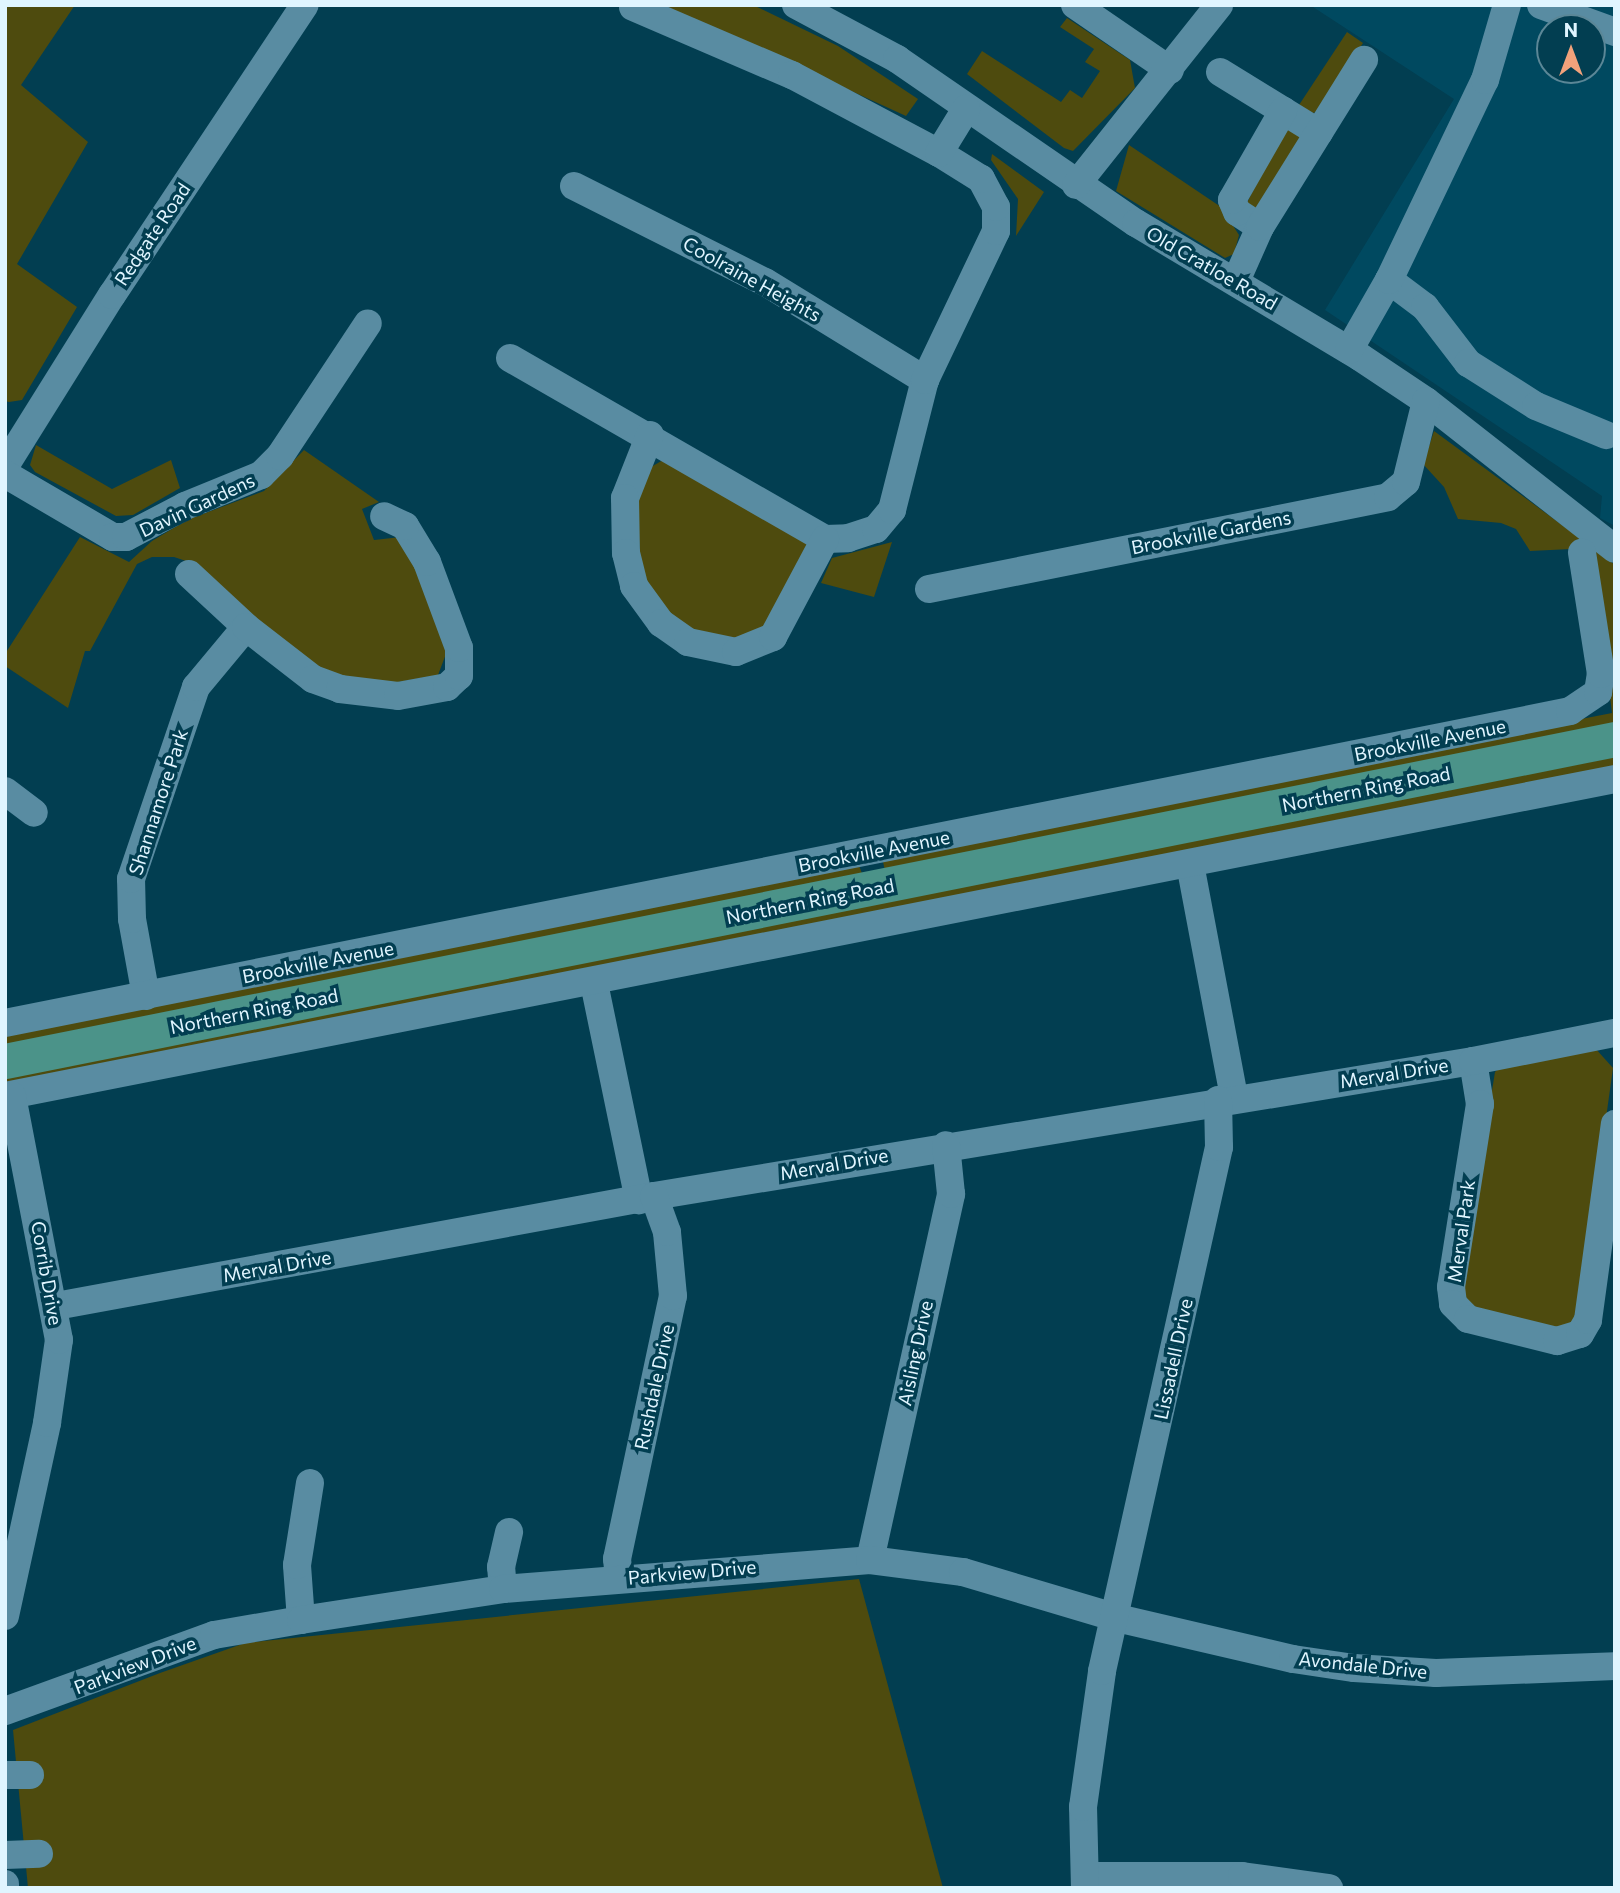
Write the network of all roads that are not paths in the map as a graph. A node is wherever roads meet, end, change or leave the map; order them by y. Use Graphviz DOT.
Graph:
graph roads {
  1 [pos="305,5"];
  2 [pos="796,5"];
  3 [pos="1074,5"];
  4 [pos="1219,5"];
  5 [pos="1507,5"];
  6 [pos="1542,5"];
  7 [pos="633,7"];
  8 [pos="1615,32"];
  9 [pos="1364,60"];
  10 [pos="1170,70"];
  11 [pos="1220,72"];
  12 [pos="966,109"];
  13 [pos="1283,111"];
  14 [pos="1319,133"];
  15 [pos="939,153"];
  16 [pos="1076,185"];
  17 [pos="574,186"];
  18 [pos="1260,227"];
  19 [pos="1389,280"];
  20 [pos="1236,281"];
  21 [pos="368,323"];
  22 [pos="1349,350"];
  23 [pos="510,358"];
  24 [pos="925,380"];
  25 [pos="1426,401"];
  26 [pos="650,435"];
  27 [pos="1606,435"];
  28 [pos="5,466"];
  29 [pos="5,474"];
  30 [pos="384,516"];
  31 [pos="825,539"];
  32 [pos="1615,550"];
  33 [pos="1582,552"];
  34 [pos="188,574"];
  35 [pos="929,589"];
  36 [pos="246,627"];
  37 [pos="1615,739"];
  38 [pos="1615,779"];
  39 [pos="5,791"];
  40 [pos="34,813"];
  41 [pos="867,852"];
  42 [pos="1190,864"];
  43 [pos="876,888"];
  44 [pos="594,984"];
  45 [pos="146,996"];
  46 [pos="5,1023"];
  47 [pos="1615,1033"];
  48 [pos="5,1061"];
  49 [pos="1473,1061"];
  50 [pos="9,1096"];
  51 [pos="1226,1098"];
  52 [pos="1615,1124"];
  53 [pos="946,1145"];
  54 [pos="647,1198"];
  55 [pos="56,1306"];
  56 [pos="310,1483"];
  57 [pos="509,1532"];
  58 [pos="870,1560"];
  59 [pos="8,1574"];
  60 [pos="619,1578"];
  61 [pos="503,1589"];
  62 [pos="5,1616"];
  63 [pos="1116,1618"];
  64 [pos="300,1620"];
  65 [pos="1615,1666"];
  66 [pos="5,1711"];
  67 [pos="39,1854"];
  68 [pos="5,1855"];
  69 [pos="1085,1882"];
  70 [pos="1329,1888"];
  1 -- 28 [label="street, Redgate Road"];
  2 -- 12 [label="street, Old Cratloe Road"];
  3 -- 10 [label="street"];
  4 -- 10 [label="street"];
  5 -- 19 [label="street"];
  6 -- 8 [label="street"];
  7 -- 15 [label="street"];
  9 -- 14 [label="street"];
  10 -- 16 [label="street"];
  11 -- 13 [label="street"];
  12 -- 15 [label="street"];
  12 -- 16 [label="street, Old Cratloe Road"];
  13 -- 14 [label="street"];
  13 -- 18 [label="street"];
  14 -- 18 [label="street"];
  15 -- 24 [label="street"];
  16 -- 20 [label="street, Old Cratloe Road"];
  17 -- 24 [label="street, Coolraine Heights"];
  18 -- 20 [label="street"];
  19 -- 22 [label="street"];
  19 -- 27 [label="street"];
  20 -- 22 [label="street, Old Cratloe Road"];
  21 -- 29 [label="street, Davin Gardens"];
  22 -- 25 [label="street, Old Cratloe Road"];
  23 -- 26 [label="street"];
  24 -- 31 [label="street"];
  25 -- 32 [label="street, Old Cratloe Road"];
  25 -- 35 [label="street, Brookville Gardens"];
  26 -- 31 [label="street"];
  26 -- 31 [label="street"];
  30 -- 36 [label="street"];
  33 -- 41 [label="street, Brookville Avenue"];
  34 -- 36 [label="street"];
  36 -- 45 [label="street, Shannamore Park"];
  37 -- 43 [label="main road, Northern Ring Road"];
  38 -- 42 [label="street"];
  39 -- 40 [label="street"];
  41 -- 43 [label="street"];
  41 -- 45 [label="street, Brookville Avenue"];
  42 -- 44 [label="street"];
  42 -- 51 [label="street, Lissadell Drive"];
  43 -- 48 [label="main road, Northern Ring Road"];
  44 -- 50 [label="street"];
  44 -- 54 [label="street, Rushdale Drive"];
  45 -- 46 [label="street, Brookville Avenue"];
  47 -- 49 [label="street, Merval Drive"];
  49 -- 51 [label="street, Merval Drive"];
  49 -- 52 [label="street, Merval Park"];
  50 -- 55 [label="street, Corrib Drive"];
  51 -- 53 [label="street, Merval Drive"];
  51 -- 63 [label="street, Lissadell Drive"];
  53 -- 54 [label="street, Merval Drive"];
  53 -- 58 [label="street, Aisling Drive"];
  54 -- 55 [label="street, Merval Drive"];
  54 -- 60 [label="street, Rushdale Drive"];
  55 -- 59 [label="street, Corrib Drive"];
  56 -- 64 [label="street"];
  57 -- 61 [label="street"];
  58 -- 60 [label="street, Parkview Drive"];
  58 -- 63 [label="street, Parkview Drive"];
  59 -- 62 [label="street, Corrib Drive"];
  60 -- 61 [label="street, Parkview Drive"];
  61 -- 64 [label="street, Parkview Drive"];
  63 -- 65 [label="street, Avondale Drive"];
  63 -- 69 [label="street"];
  64 -- 66 [label="street, Parkview Drive"];
  67 -- 68 [label="street"];
  69 -- 70 [label="street"];
}
